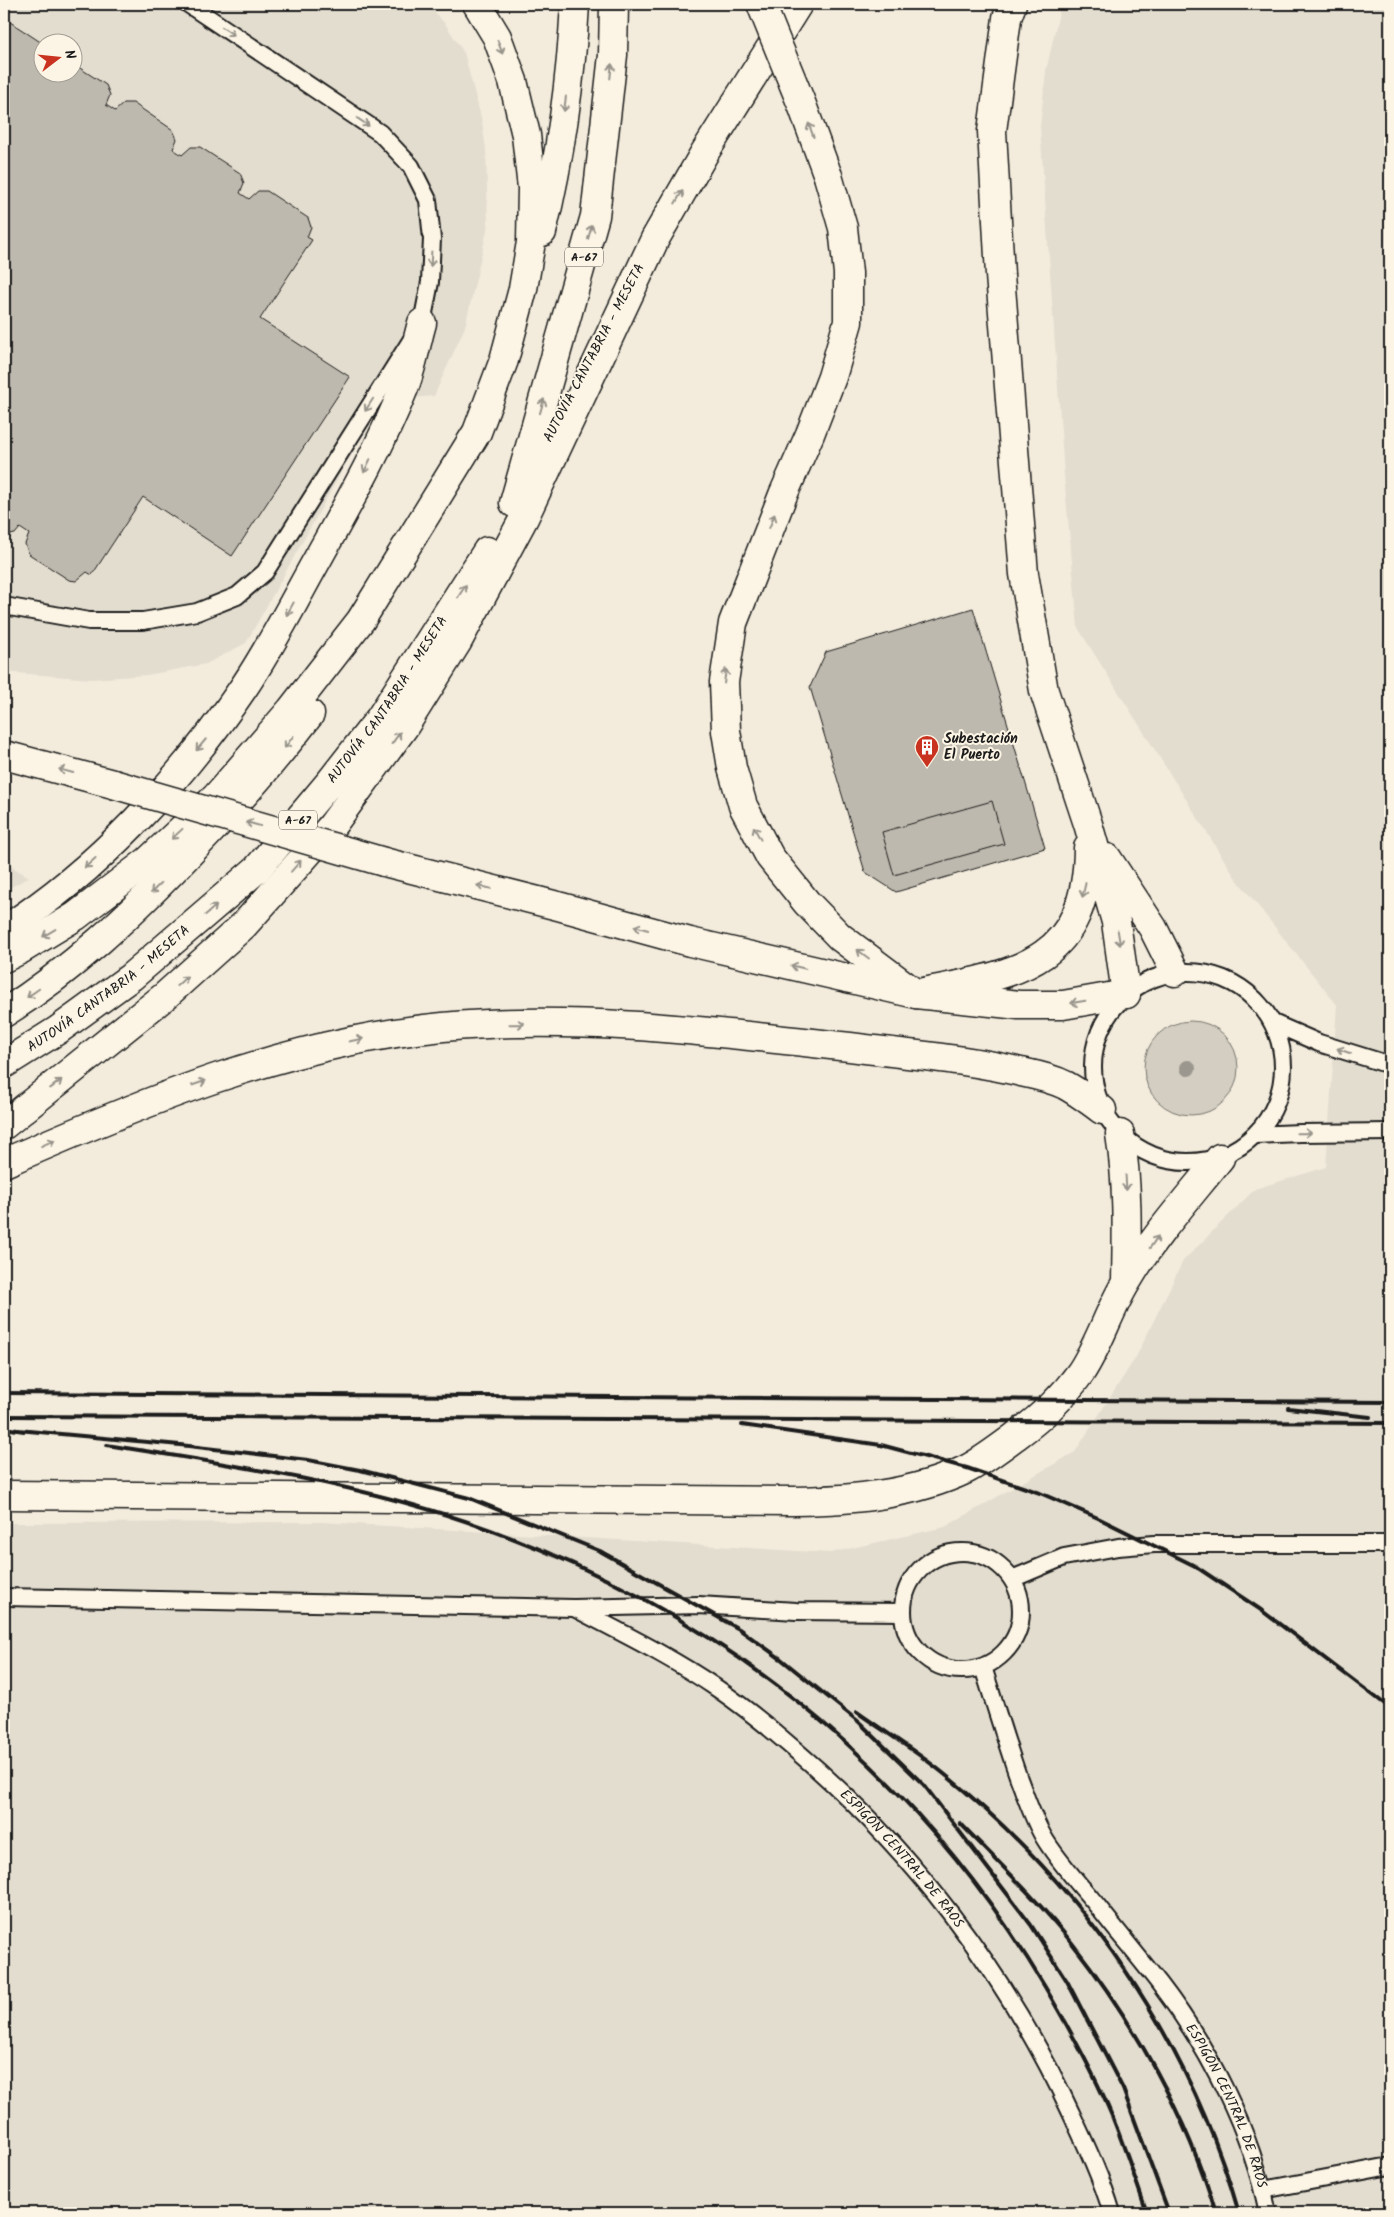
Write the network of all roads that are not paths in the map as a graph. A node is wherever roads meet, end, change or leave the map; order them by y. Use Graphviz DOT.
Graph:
graph roads {
  1 [pos="188,4"];
  2 [pos="478,4"];
  3 [pos="575,4"];
  4 [pos="614,4"];
  5 [pos="761,4"];
  6 [pos="798,4"];
  7 [pos="1012,4"];
  8 [pos="655,239"];
  9 [pos="422,323"];
  10 [pos="504,360"];
  11 [pos="477,432"];
  12 [pos="514,503"];
  13 [pos="4,606"];
  14 [pos="4,755"];
  15 [pos="1088,824"];
  16 [pos="4,930"];
  17 [pos="4,958"];
  18 [pos="1175,972"];
  19 [pos="916,994"];
  20 [pos="1126,994"];
  21 [pos="4,1013"];
  22 [pos="1273,1023"];
  23 [pos="4,1064"];
  24 [pos="1390,1065"];
  25 [pos="1102,1110"];
  26 [pos="4,1125"];
  27 [pos="1390,1132"];
  28 [pos="1120,1134"];
  29 [pos="1255,1136"];
  30 [pos="1220,1158"];
  31 [pos="4,1163"];
  32 [pos="1126,1282"];
  33 [pos="4,1495"];
  34 [pos="1390,1544"];
  35 [pos="1012,1579"];
  36 [pos="4,1597"];
  37 [pos="574,1608"];
  38 [pos="903,1612"];
  39 [pos="983,1667"];
  40 [pos="1390,2166"];
  41 [pos="1263,2190"];
  42 [pos="1112,2213"];
  43 [pos="1268,2213"];
  1 -- 9 [label="lane, one-way"];
  2 -- 10 [label="main road, one-way"];
  3 -- 10 [label="main road, one-way"];
  12 -- 4 [label="main road, A-67, one-way"];
  19 -- 5 [label="main road, one-way, bridge"];
  8 -- 6 [label="main road, A-67, one-way"];
  7 -- 15 [label="main road"];
  8 -- 12 [label="main road, AUTOVÍA CANTABRIA - MESETA / A-67"];
  26 -- 8 [label="main road, one-way"];
  9 -- 13 [label="lane, one-way"];
  9 -- 16 [label="main road, one-way"];
  10 -- 11 [label="main road"];
  11 -- 17 [label="main road, one-way"];
  11 -- 21 [label="main road, one-way"];
  23 -- 12 [label="main road, AUTOVÍA CANTABRIA - MESETA / A-67, one-way"];
  19 -- 14 [label="main road, one-way, bridge"];
  15 -- 18 [label="main road"];
  15 -- 19 [label="main road, one-way"];
  15 -- 20 [label="main road, one-way"];
  18 -- 20 [label="lane"];
  18 -- 22 [label="lane"];
  20 -- 19 [label="main road, one-way"];
  20 -- 25 [label="lane"];
  24 -- 22 [label="lane, one-way"];
  22 -- 29 [label="lane"];
  25 -- 28 [label="lane"];
  31 -- 25 [label="main road, one-way"];
  29 -- 27 [label="lane, one-way"];
  28 -- 30 [label="lane"];
  28 -- 32 [label="main road, one-way"];
  29 -- 30 [label="lane"];
  32 -- 30 [label="main road, one-way"];
  32 -- 33 [label="main road"];
  34 -- 35 [label="lane"];
  35 -- 38 [label="lane"];
  35 -- 39 [label="lane"];
  36 -- 37 [label="lane"];
  37 -- 38 [label="lane"];
  37 -- 42 [label="lane, ESPIGÓN CENTRAL DE RAOS"];
  38 -- 39 [label="lane"];
  39 -- 41 [label="lane, ESPIGÓN CENTRAL DE RAOS"];
  40 -- 41 [label="lane"];
  41 -- 43 [label="lane, ESPIGÓN CENTRAL DE RAOS"];
}
